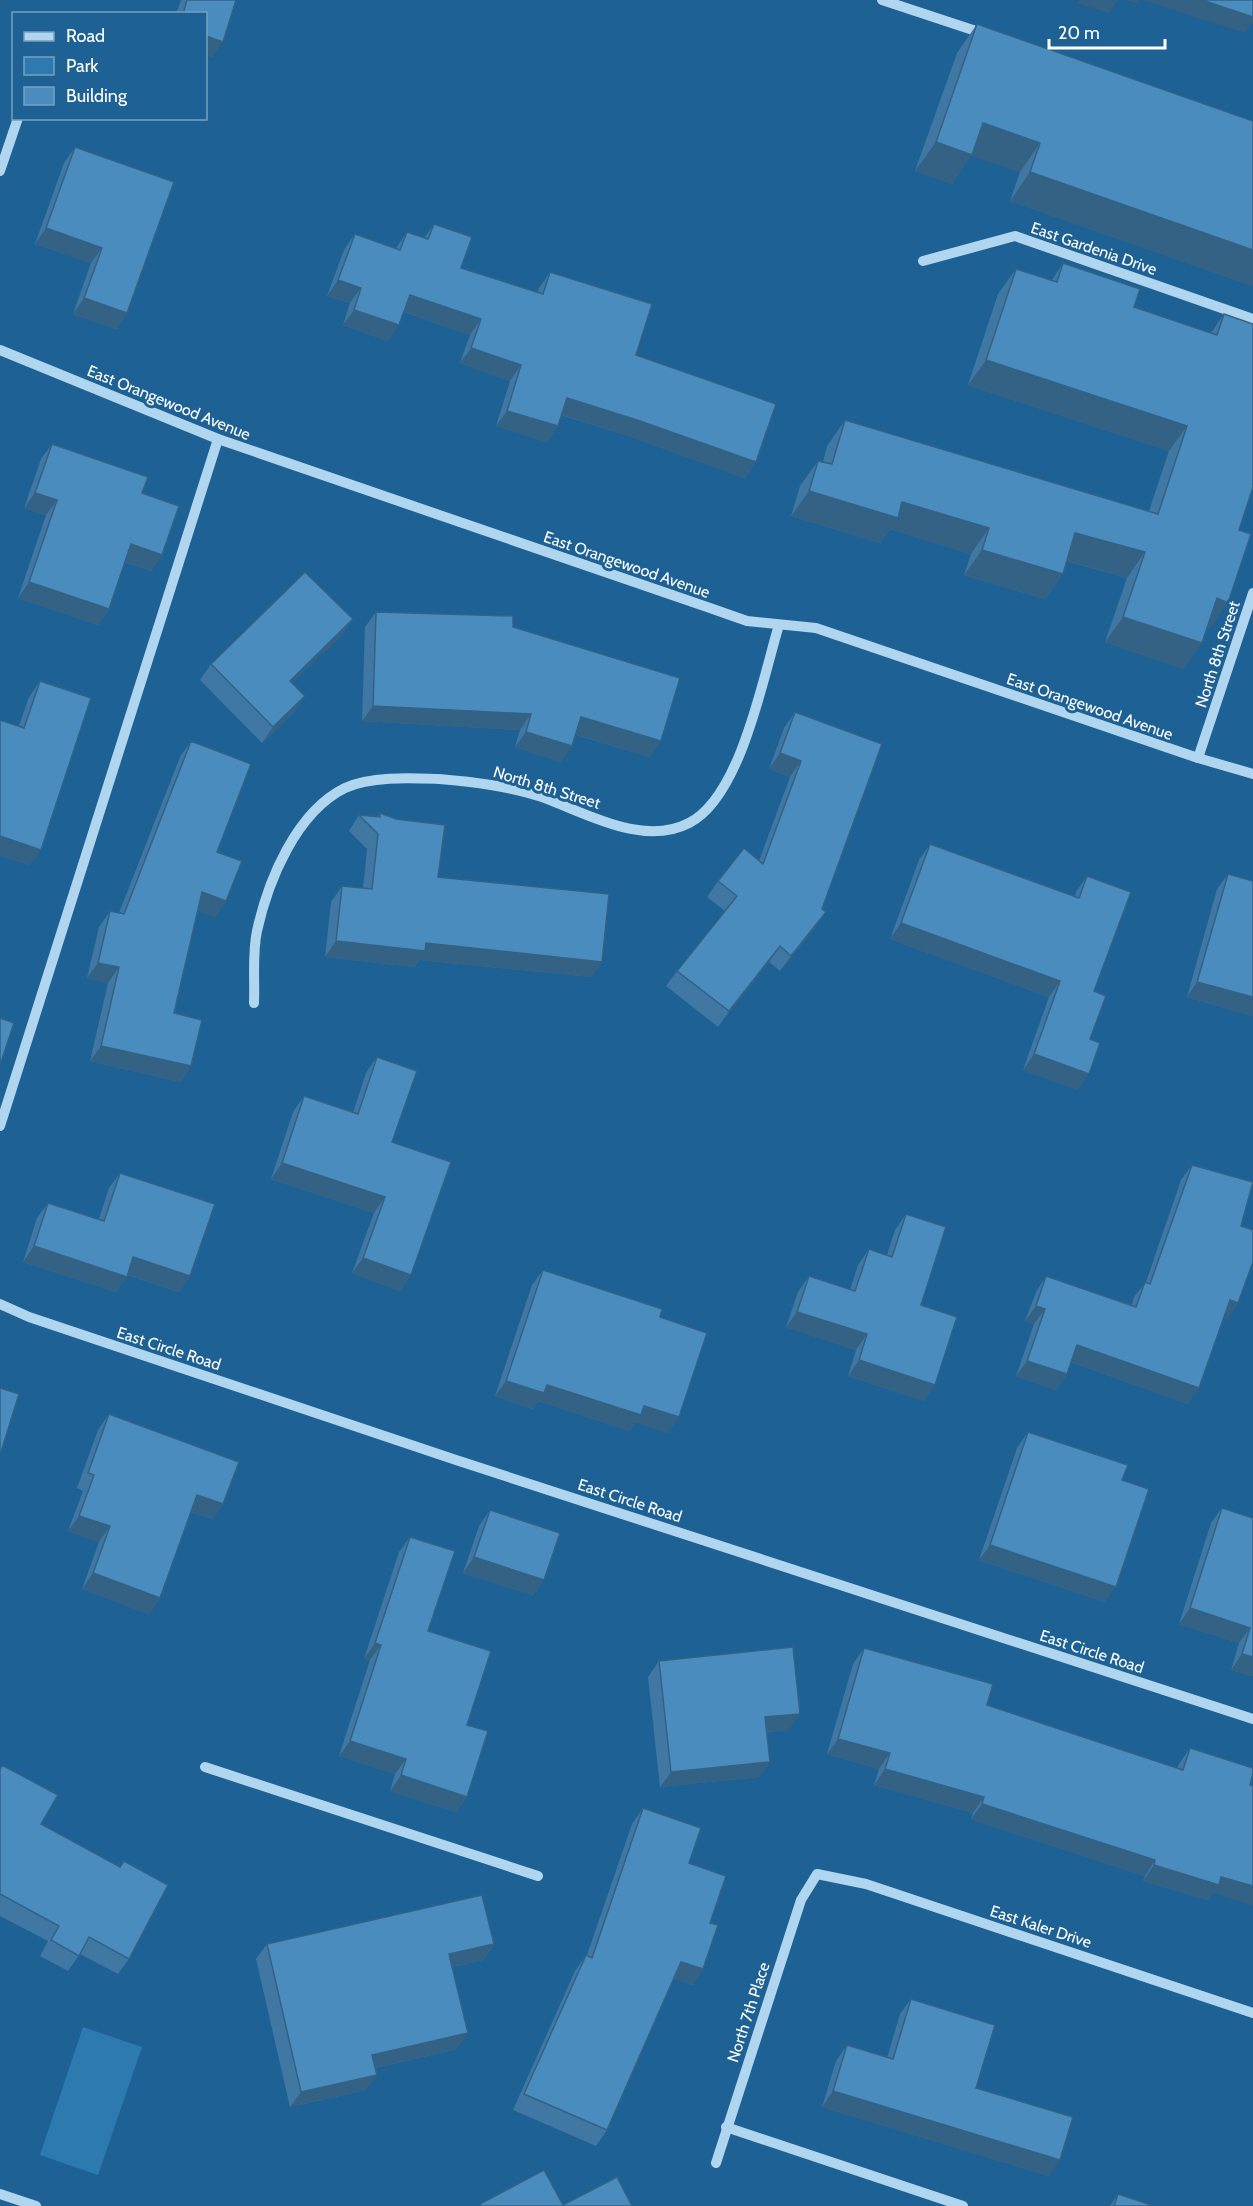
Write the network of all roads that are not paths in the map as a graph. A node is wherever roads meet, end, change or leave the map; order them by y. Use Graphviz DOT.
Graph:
graph roads {
  1 [pos="882,0"];
  2 [pos="994,37"];
  3 [pos="17,120"];
  4 [pos="0,171"];
  5 [pos="922,261"];
  6 [pos="1253,319"];
  7 [pos="0,350"];
  8 [pos="218,439"];
  9 [pos="1253,593"];
  10 [pos="779,625"];
  11 [pos="1198,758"];
  12 [pos="1253,774"];
  13 [pos="254,1003"];
  14 [pos="0,1126"];
  15 [pos="0,1305"];
  16 [pos="1253,1719"];
  17 [pos="205,1767"];
  18 [pos="817,1874"];
  19 [pos="538,1876"];
  20 [pos="1253,2013"];
  21 [pos="726,2127"];
  22 [pos="716,2163"];
  23 [pos="0,2194"];
  24 [pos="36,2206"];
  25 [pos="963,2206"];
  1 -- 2 [label="street"];
  3 -- 4 [label="street"];
  5 -- 6 [label="street, East Gardenia Drive"];
  7 -- 8 [label="street, East Orangewood Avenue"];
  8 -- 10 [label="street, East Orangewood Avenue"];
  8 -- 14 [label="street"];
  9 -- 11 [label="street, North 8th Street"];
  10 -- 11 [label="street, East Orangewood Avenue"];
  10 -- 13 [label="street, North 8th Street"];
  11 -- 12 [label="street, East Orangewood Avenue"];
  15 -- 16 [label="street, East Circle Road"];
  17 -- 19 [label="street"];
  18 -- 20 [label="street, East Kaler Drive"];
  18 -- 21 [label="street, North 7th Place"];
  21 -- 22 [label="street, North 7th Place"];
  21 -- 25 [label="street"];
  23 -- 24 [label="street"];
}
